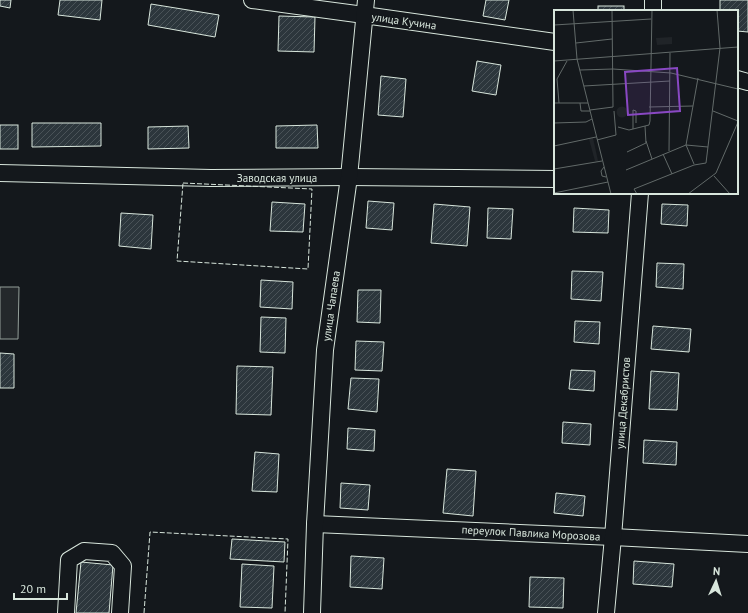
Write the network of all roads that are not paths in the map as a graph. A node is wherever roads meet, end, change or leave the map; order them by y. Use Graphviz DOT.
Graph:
graph roads {
  1 [pos="252,0"];
  2 [pos="365,7"];
  3 [pos="554,42"];
  4 [pos="738,79"];
  5 [pos="748,82"];
  6 [pos="0,173"];
  7 [pos="349,177"];
  8 [pos="554,179"];
  9 [pos="640,194"];
  10 [pos="315,524"];
  11 [pos="613,537"];
  12 [pos="748,544"];
  13 [pos="66,613"];
  14 [pos="120,613"];
  15 [pos="312,613"];
  16 [pos="606,613"];
  1 -- 2 [label="street, улица Кучина"];
  2 -- 3 [label="street, улица Кучина"];
  2 -- 7 [label="street, улица Чапаева"];
  4 -- 5 [label="street"];
  6 -- 7 [label="street, Заводская улица"];
  7 -- 8 [label="street, Заводская улица"];
  7 -- 10 [label="street, улица Чапаева"];
  9 -- 11 [label="street, улица Декабристов"];
  10 -- 11 [label="street, переулок Павлика Морозова"];
  10 -- 15 [label="street, улица Чапаева"];
  11 -- 12 [label="street, переулок Павлика Морозова"];
  11 -- 16 [label="street, улица Декабристов"];
  13 -- 14 [label="street"];
}
